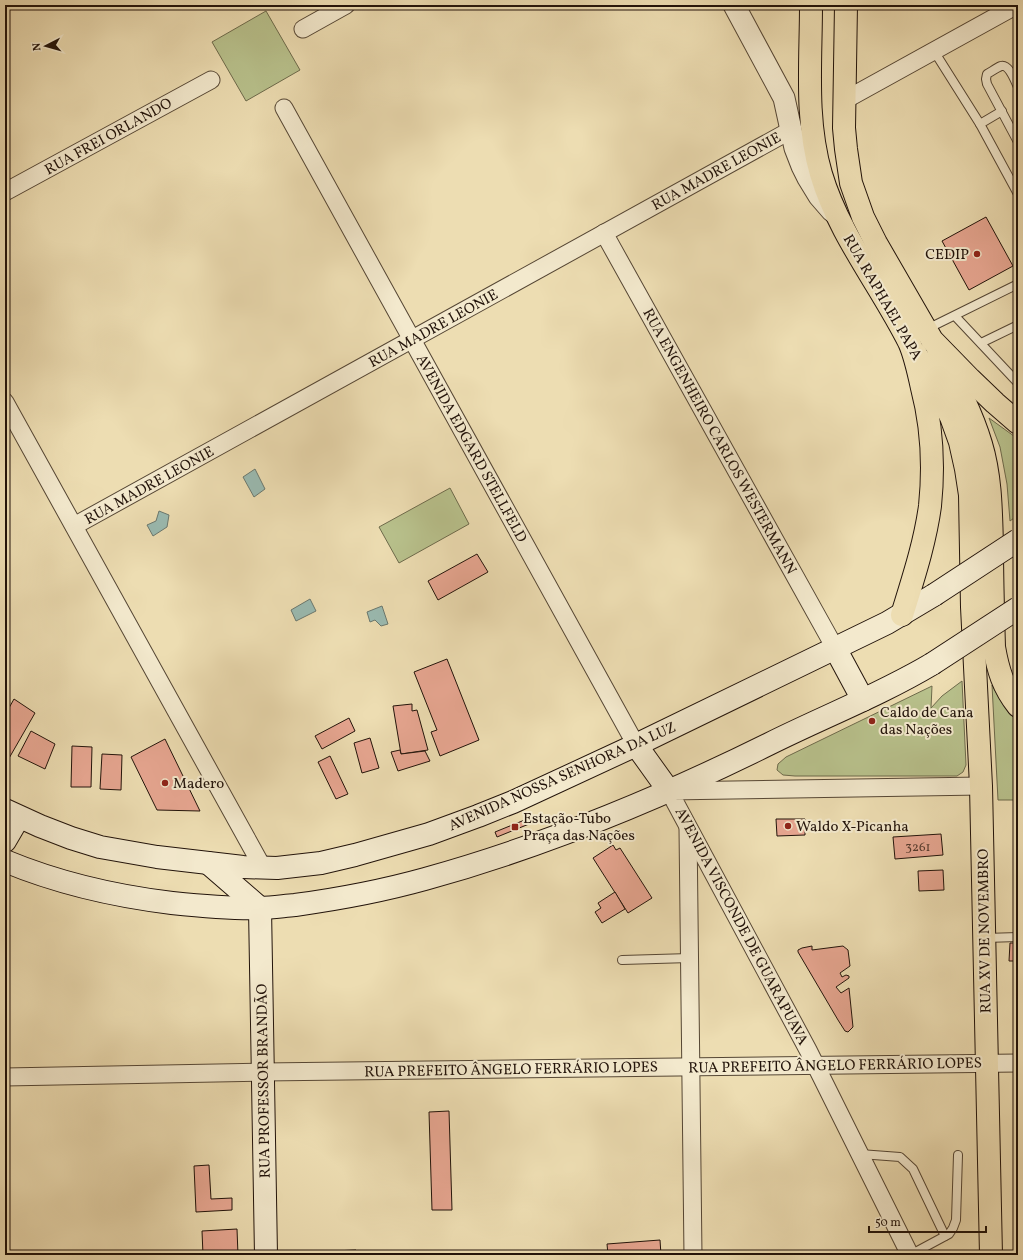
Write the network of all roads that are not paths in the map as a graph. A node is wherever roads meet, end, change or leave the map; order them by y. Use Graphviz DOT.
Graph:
graph roads {
  1 [pos="346,5"];
  2 [pos="734,5"];
  3 [pos="811,5"];
  4 [pos="846,5"];
  5 [pos="1017,5"];
  6 [pos="303,29"];
  7 [pos="934,50"];
  8 [pos="810,74"];
  9 [pos="211,80"];
  10 [pos="1018,87"];
  11 [pos="780,89"];
  12 [pos="845,100"];
  13 [pos="284,108"];
  14 [pos="1002,111"];
  15 [pos="980,124"];
  16 [pos="791,130"];
  17 [pos="1018,142"];
  18 [pos="5,192"];
  19 [pos="1018,194"];
  20 [pos="841,222"];
  21 [pos="604,233"];
  22 [pos="1018,284"];
  23 [pos="955,316"];
  24 [pos="1018,325"];
  25 [pos="929,335"];
  26 [pos="412,339"];
  27 [pos="909,343"];
  28 [pos="981,343"];
  29 [pos="1018,384"];
  30 [pos="5,402"];
  31 [pos="1018,423"];
  32 [pos="74,526"];
  33 [pos="1018,540"];
  34 [pos="972,607"];
  35 [pos="1018,608"];
  36 [pos="902,614"];
  37 [pos="836,648"];
  38 [pos="863,700"];
  39 [pos="1018,706"];
  40 [pos="636,745"];
  41 [pos="981,786"];
  42 [pos="669,791"];
  43 [pos="12,813"];
  44 [pos="688,827"];
  45 [pos="5,841"];
  46 [pos="5,861"];
  47 [pos="208,863"];
  48 [pos="263,868"];
  49 [pos="260,908"];
  50 [pos="1018,937"];
  51 [pos="984,938"];
  52 [pos="690,958"];
  53 [pos="622,960"];
  54 [pos="987,1063"];
  55 [pos="1018,1063"];
  56 [pos="816,1065"];
  57 [pos="691,1067"];
  58 [pos="263,1072"];
  59 [pos="5,1077"];
  60 [pos="860,1154"];
  61 [pos="958,1155"];
  62 [pos="945,1236"];
  63 [pos="266,1255"];
  64 [pos="693,1255"];
  65 [pos="910,1255"];
  66 [pos="991,1255"];
  1 -- 6 [label="street"];
  2 -- 11 [label="street, RUA RAPHAEL PAPA"];
  3 -- 8 [label="main road"];
  4 -- 12 [label="main road, RUA RAPHAEL PAPA"];
  5 -- 7 [label="street"];
  7 -- 12 [label="street"];
  7 -- 15 [label="lane"];
  8 -- 11 [label="street"];
  8 -- 20 [label="main road"];
  9 -- 18 [label="street, RUA FREI ORLANDO"];
  10 -- 14 [label="lane"];
  11 -- 16 [label="street, RUA RAPHAEL PAPA"];
  12 -- 25 [label="main road, RUA RAPHAEL PAPA"];
  13 -- 26 [label="street, AVENIDA EDGARD STELLFELD"];
  14 -- 15 [label="lane"];
  14 -- 17 [label="lane"];
  15 -- 19 [label="lane"];
  16 -- 20 [label="street, RUA RAPHAEL PAPA"];
  16 -- 21 [label="street, RUA MADRE LEONIE"];
  20 -- 27 [label="main road, RUA RAPHAEL PAPA"];
  21 -- 26 [label="street, RUA MADRE LEONIE"];
  21 -- 37 [label="street, RUA ENGENHEIRO CARLOS WESTERMANN"];
  22 -- 23 [label="lane"];
  23 -- 25 [label="lane"];
  23 -- 28 [label="lane"];
  24 -- 28 [label="lane"];
  25 -- 31 [label="main road"];
  25 -- 39 [label="main road, RUA RAPHAEL PAPA"];
  26 -- 32 [label="street, RUA MADRE LEONIE"];
  26 -- 40 [label="street, AVENIDA EDGARD STELLFELD"];
  27 -- 34 [label="main road, RUA RAPHAEL PAPA"];
  27 -- 36 [label="main road"];
  28 -- 29 [label="lane"];
  30 -- 32 [label="street"];
  32 -- 48 [label="street"];
  33 -- 36 [label="main road, AVENIDA NOSSA SENHORA DA LUZ, bridge"];
  34 -- 41 [label="main road, RUA XV DE NOVEMBRO"];
  35 -- 38 [label="main road, bridge"];
  36 -- 37 [label="main road, AVENIDA NOSSA SENHORA DA LUZ"];
  37 -- 38 [label="main road"];
  37 -- 40 [label="main road, AVENIDA NOSSA SENHORA DA LUZ"];
  38 -- 42 [label="main road"];
  40 -- 42 [label="main road"];
  40 -- 48 [label="main road, AVENIDA NOSSA SENHORA DA LUZ"];
  41 -- 42 [label="street"];
  41 -- 51 [label="main road, RUA XV DE NOVEMBRO"];
  42 -- 44 [label="street, AVENIDA VISCONDE DE GUARAPUAVA"];
  42 -- 49 [label="main road"];
  43 -- 45 [label="main road"];
  43 -- 47 [label="main road, AVENIDA NOSSA SENHORA DA LUZ"];
  44 -- 52 [label="street"];
  44 -- 56 [label="street, AVENIDA VISCONDE DE GUARAPUAVA"];
  46 -- 49 [label="main road"];
  47 -- 48 [label="main road, AVENIDA NOSSA SENHORA DA LUZ"];
  47 -- 49 [label="main road"];
  49 -- 58 [label="main road, RUA PROFESSOR BRANDÃO"];
  50 -- 51 [label="lane"];
  51 -- 54 [label="main road, RUA XV DE NOVEMBRO"];
  52 -- 53 [label="lane"];
  52 -- 57 [label="street"];
  54 -- 55 [label="street, RUA PREFEITO ÂNGELO FERRÁRIO LOPES"];
  54 -- 56 [label="street, RUA PREFEITO ÂNGELO FERRÁRIO LOPES"];
  54 -- 66 [label="main road, RUA XV DE NOVEMBRO"];
  56 -- 57 [label="street, RUA PREFEITO ÂNGELO FERRÁRIO LOPES"];
  56 -- 60 [label="street, AVENIDA VISCONDE DE GUARAPUAVA"];
  57 -- 58 [label="street, RUA PREFEITO ÂNGELO FERRÁRIO LOPES"];
  57 -- 64 [label="street"];
  58 -- 59 [label="street, RUA PREFEITO ÂNGELO FERRÁRIO LOPES"];
  58 -- 63 [label="main road, RUA PROFESSOR BRANDÃO"];
  60 -- 62 [label="lane"];
  60 -- 65 [label="street, AVENIDA VISCONDE DE GUARAPUAVA"];
  61 -- 62 [label="lane"];
  62 -- 65 [label="lane"];
}
